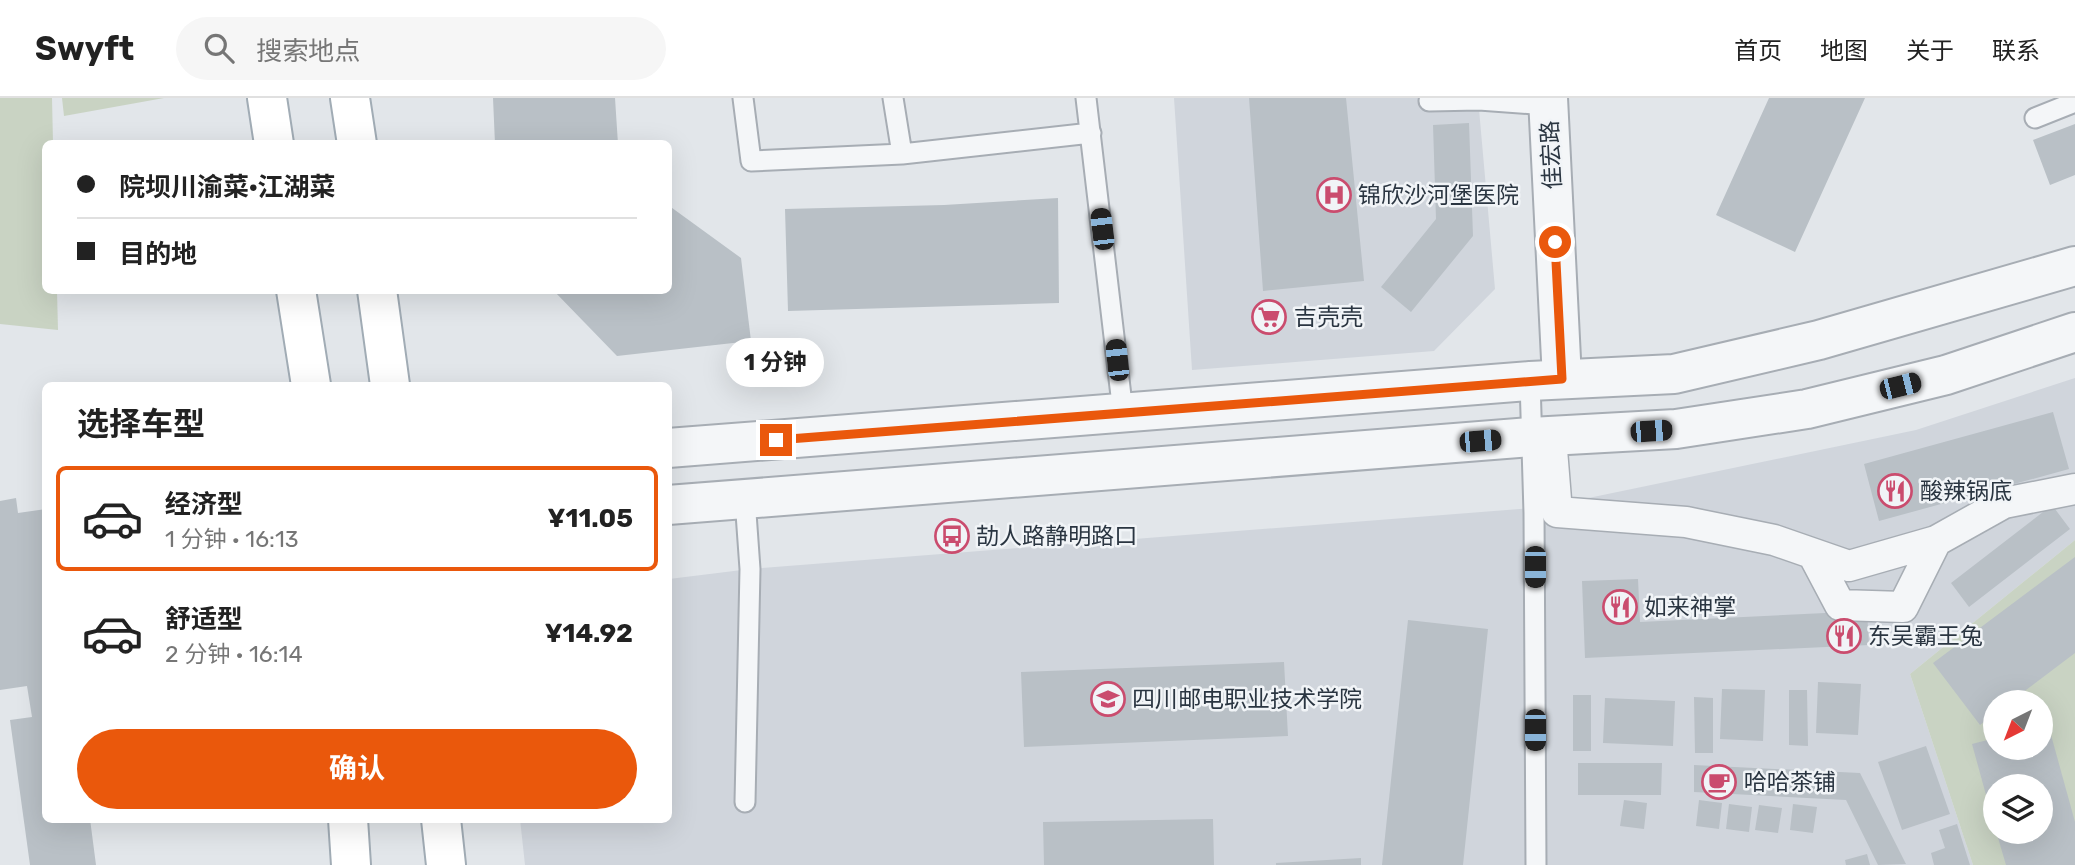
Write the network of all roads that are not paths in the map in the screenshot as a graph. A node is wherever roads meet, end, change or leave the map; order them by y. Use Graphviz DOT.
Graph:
graph roads {
  1 [pos="267,98"];
  2 [pos="350,98"];
  3 [pos="743,98"];
  4 [pos="893,98"];
  5 [pos="1086,98"];
  6 [pos="1429,101"];
  7 [pos="1548,101"];
  8 [pos="2075,102"];
  9 [pos="2035,118"];
  10 [pos="1091,133"];
  11 [pos="273,140"];
  12 [pos="356,140"];
  13 [pos="902,154"];
  14 [pos="2075,266"];
  15 [pos="297,294"];
  16 [pos="378,294"];
  17 [pos="2075,332"];
  18 [pos="1546,380"];
  19 [pos="311,382"];
  20 [pos="390,382"];
  21 [pos="1124,413"];
  22 [pos="1541,437"];
  23 [pos="672,448"];
  24 [pos="2075,489"];
  25 [pos="745,499"];
  26 [pos="672,505"];
  27 [pos="1936,541"];
  28 [pos="1813,554"];
  29 [pos="746,802"];
  30 [pos="348,823"];
  31 [pos="441,823"];
  32 [pos="351,865"];
  33 [pos="446,865"];
  34 [pos="1536,865"];
  1 -- 11 [label="main road"];
  2 -- 12 [label="main road"];
  3 -- 13 [label="lane"];
  4 -- 13 [label="lane"];
  5 -- 10 [label="lane"];
  6 -- 7 [label="lane"];
  7 -- 18 [label="street, 佳宏路"];
  8 -- 9 [label="lane"];
  10 -- 13 [label="lane"];
  10 -- 21 [label="lane"];
  14 -- 18 [label="street"];
  15 -- 19 [label="main road"];
  16 -- 20 [label="main road"];
  17 -- 22 [label="street"];
  18 -- 21 [label="street"];
  18 -- 22 [label="lane"];
  21 -- 23 [label="street"];
  22 -- 25 [label="street"];
  22 -- 28 [label="street"];
  22 -- 34 [label="lane"];
  24 -- 27 [label="street"];
  25 -- 26 [label="street"];
  25 -- 29 [label="lane"];
  27 -- 28 [label="street"];
  27 -- 28 [label="street"];
  30 -- 32 [label="main road"];
  31 -- 33 [label="main road"];
}
